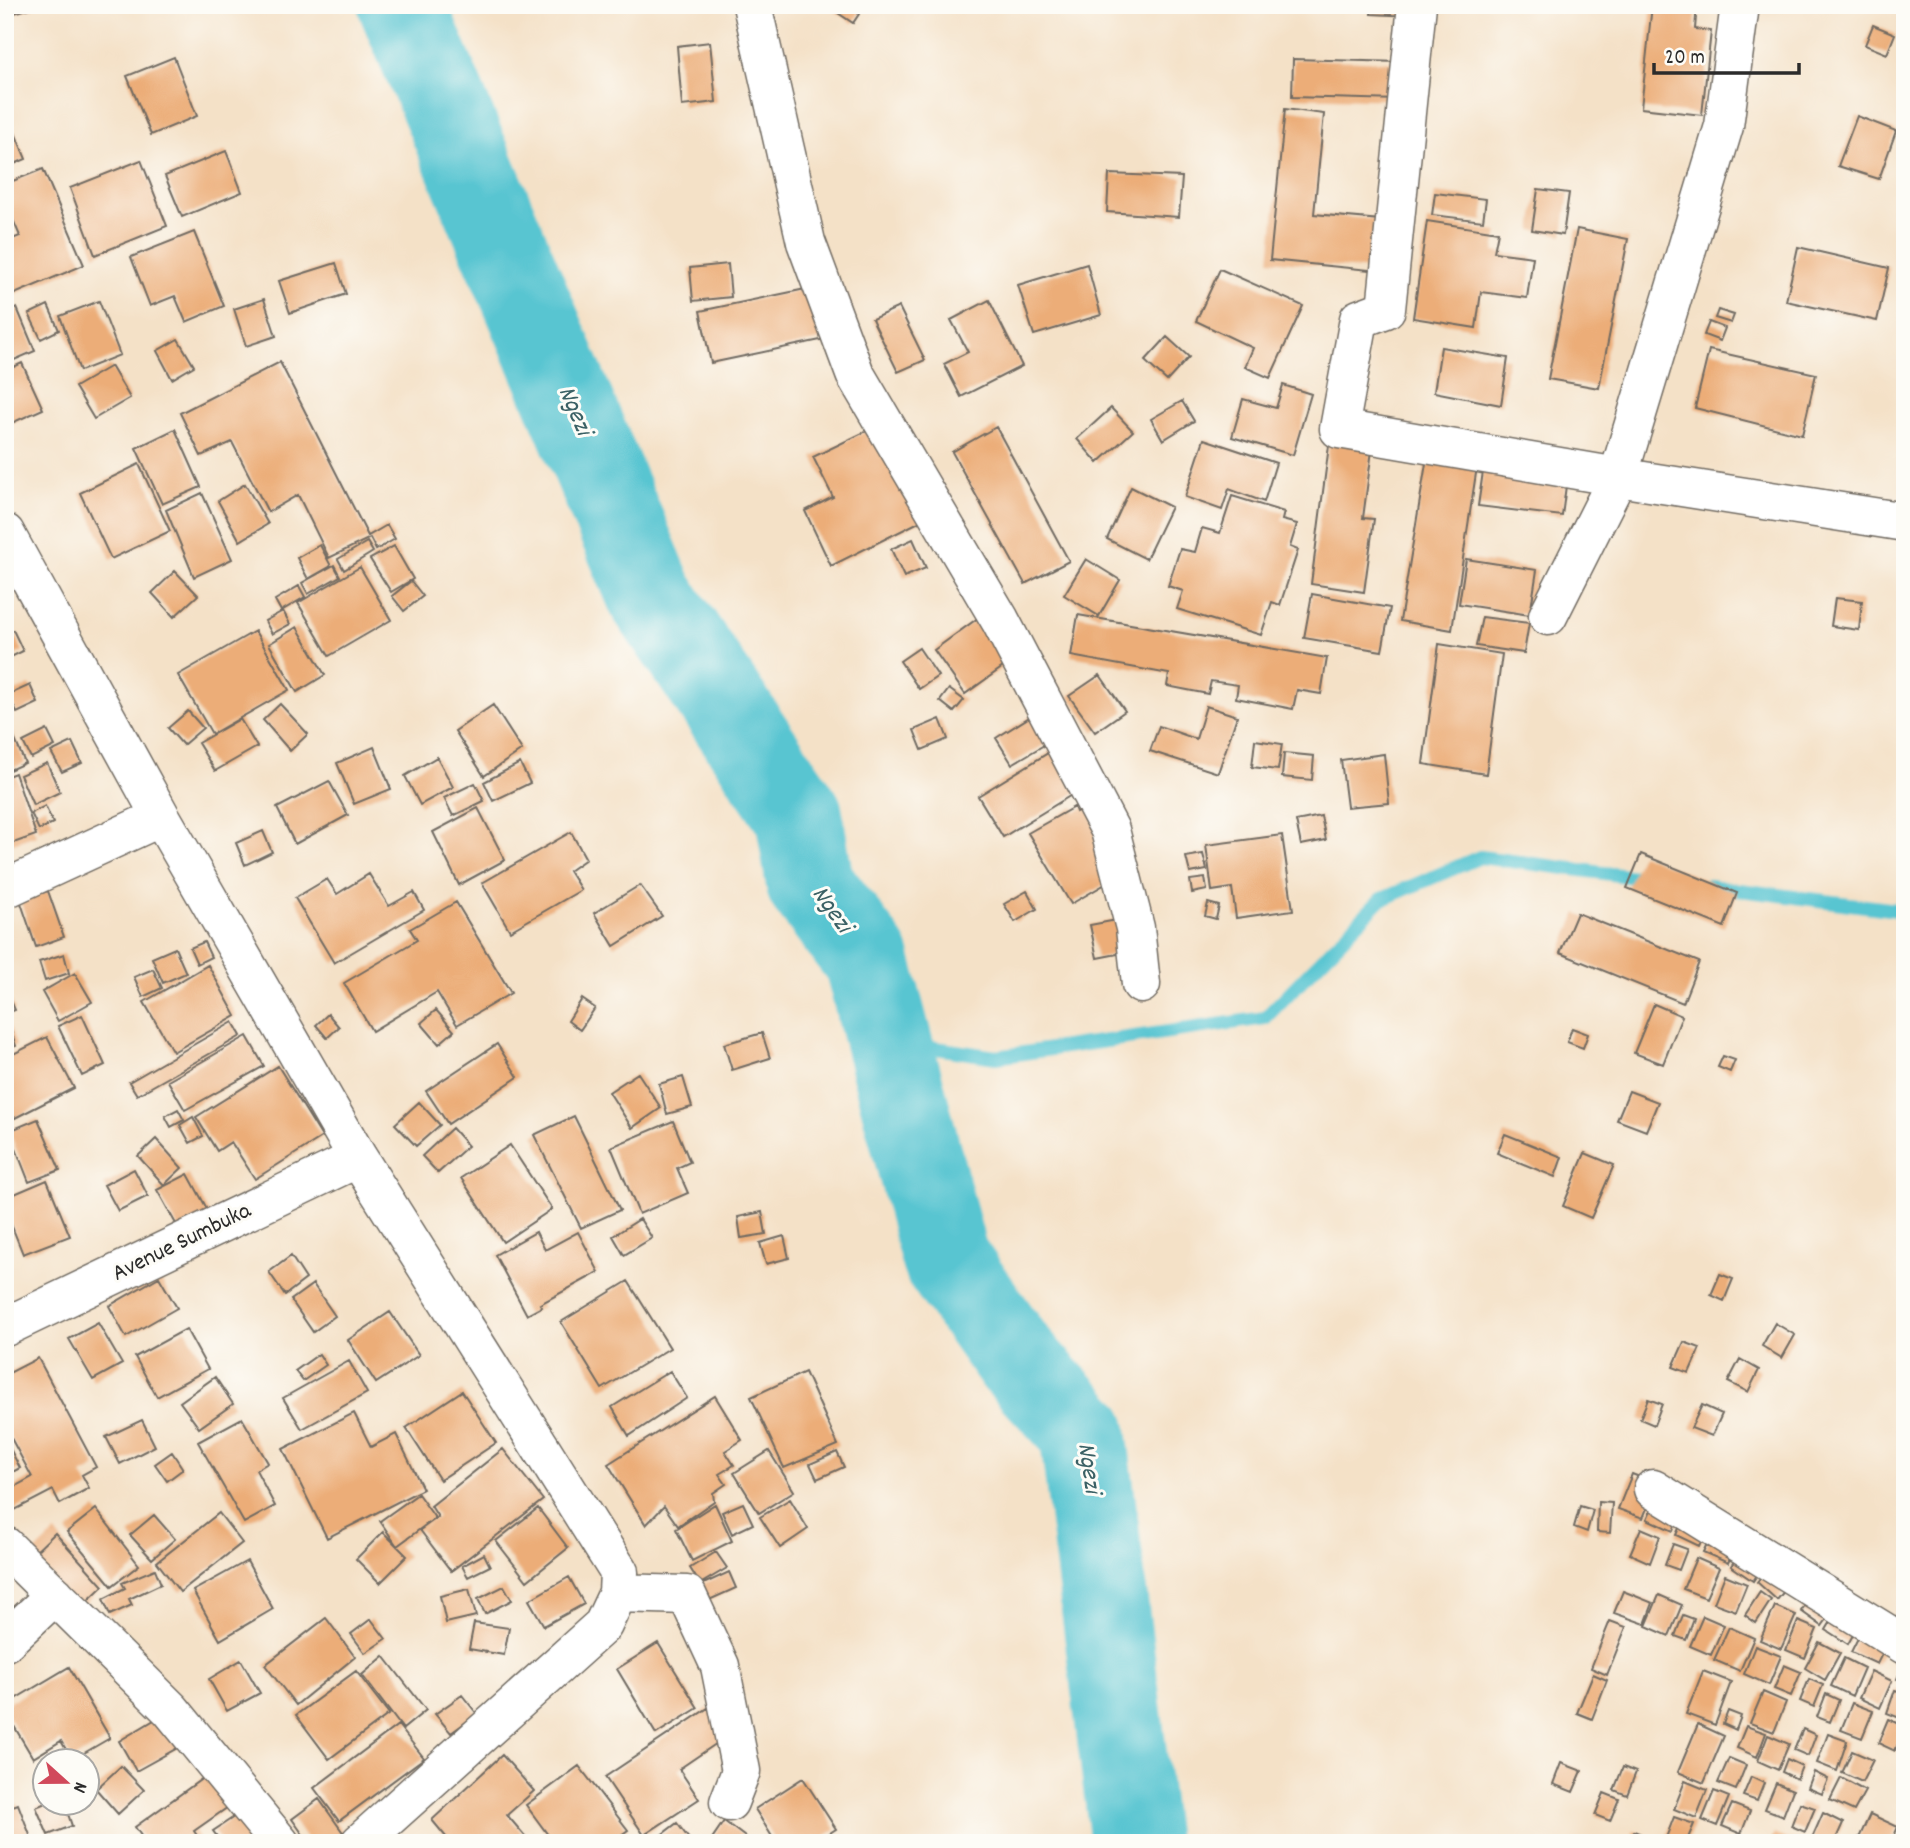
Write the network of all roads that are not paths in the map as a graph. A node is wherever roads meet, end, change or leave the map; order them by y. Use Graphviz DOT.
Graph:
graph roads {
  1 [pos="752,5"];
  2 [pos="1417,5"];
  3 [pos="1740,5"];
  4 [pos="1618,477"];
  5 [pos="1905,522"];
  6 [pos="5,533"];
  7 [pos="1548,616"];
  8 [pos="161,817"];
  9 [pos="5,889"];
  10 [pos="1141,984"];
  11 [pos="358,1158"];
  12 [pos="5,1327"];
  13 [pos="1653,1489"];
  14 [pos="5,1546"];
  15 [pos="618,1593"];
  16 [pos="55,1595"];
  17 [pos="5,1642"];
  18 [pos="1905,1645"];
  19 [pos="729,1802"];
  20 [pos="280,1843"];
  21 [pos="360,1843"];
  1 -- 10 [label="street"];
  2 -- 4 [label="street"];
  3 -- 4 [label="street"];
  4 -- 5 [label="street"];
  4 -- 7 [label="street"];
  6 -- 8 [label="street"];
  8 -- 9 [label="street"];
  8 -- 11 [label="street"];
  11 -- 12 [label="street, Avenue Sumbuka"];
  11 -- 15 [label="street"];
  13 -- 18 [label="street"];
  14 -- 16 [label="street"];
  15 -- 19 [label="street"];
  15 -- 21 [label="street"];
  16 -- 17 [label="street"];
  16 -- 20 [label="street"];
}
